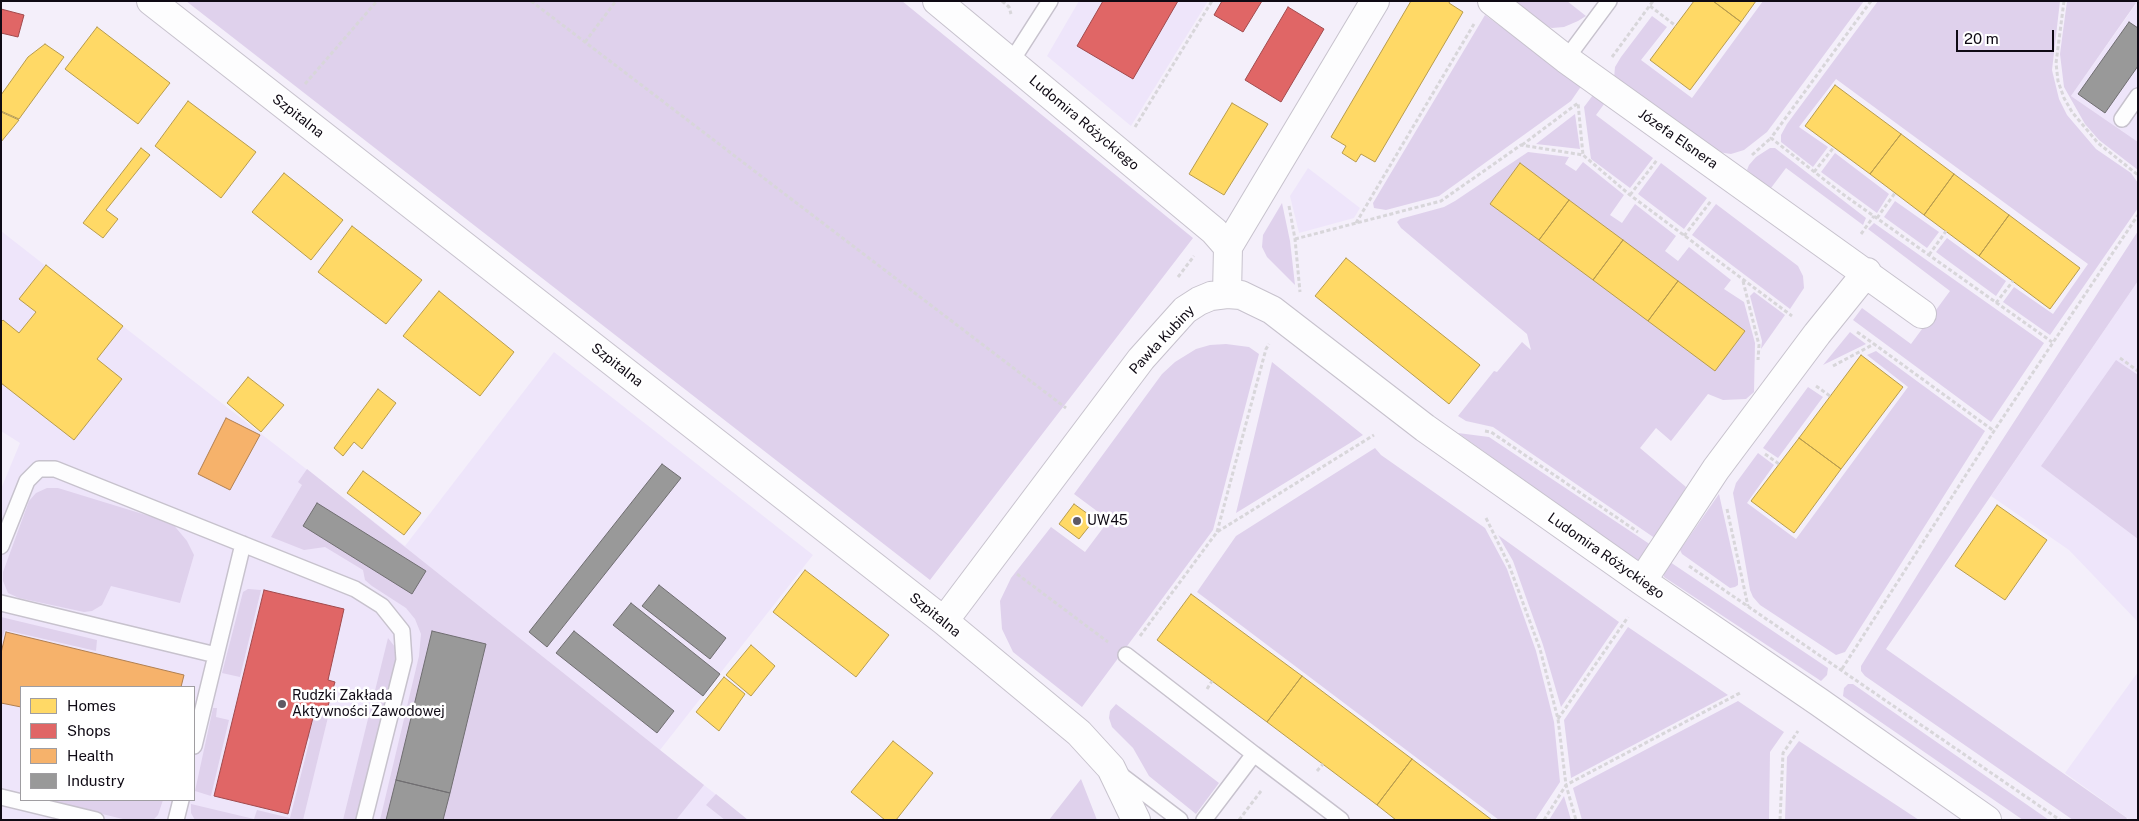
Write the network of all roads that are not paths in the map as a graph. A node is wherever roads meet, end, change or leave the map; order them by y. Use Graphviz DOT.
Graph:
graph roads {
  1 [pos="151,1"];
  2 [pos="937,1"];
  3 [pos="1050,1"];
  4 [pos="1375,1"];
  5 [pos="1609,1"];
  6 [pos="1485,9"];
  7 [pos="1566,59"];
  8 [pos="1011,62"];
  9 [pos="2138,96"];
  10 [pos="2122,119"];
  11 [pos="1228,247"];
  12 [pos="1866,272"];
  13 [pos="1227,294"];
  14 [pos="1922,314"];
  15 [pos="243,544"];
  16 [pos="1,546"];
  17 [pos="1642,581"];
  18 [pos="1,603"];
  19 [pos="944,621"];
  20 [pos="216,655"];
  21 [pos="1126,655"];
  22 [pos="195,742"];
  23 [pos="1254,754"];
  24 [pos="1111,768"];
  25 [pos="1,797"];
  26 [pos="181,801"];
  27 [pos="96,820"];
  28 [pos="176,820"];
  29 [pos="364,820"];
  30 [pos="1136,820"];
  31 [pos="1180,820"];
  32 [pos="1204,820"];
  33 [pos="1341,820"];
  34 [pos="1987,820"];
  1 -- 19 [label="street, Szpitalna"];
  2 -- 8 [label="street, Ludomira Różyckiego"];
  3 -- 8 [label="lane"];
  4 -- 11 [label="street"];
  5 -- 7 [label="lane"];
  6 -- 7 [label="street, Józefa Elsnera"];
  7 -- 12 [label="street, Józefa Elsnera"];
  8 -- 11 [label="street, Ludomira Różyckiego"];
  9 -- 10 [label="lane"];
  11 -- 13 [label="street"];
  12 -- 14 [label="street, Józefa Elsnera"];
  12 -- 17 [label="street"];
  13 -- 17 [label="street, Ludomira Różyckiego"];
  13 -- 19 [label="street, Pawła Kubiny"];
  15 -- 16 [label="lane"];
  15 -- 20 [label="lane"];
  15 -- 29 [label="lane"];
  17 -- 34 [label="street, Ludomira Różyckiego"];
  18 -- 20 [label="lane"];
  19 -- 24 [label="street, Szpitalna"];
  20 -- 22 [label="lane"];
  21 -- 23 [label="lane"];
  23 -- 32 [label="lane"];
  23 -- 33 [label="lane"];
  24 -- 30 [label="street, Szpitalna"];
  24 -- 31 [label="lane"];
  25 -- 27 [label="lane"];
  26 -- 28 [label="lane"];
}
